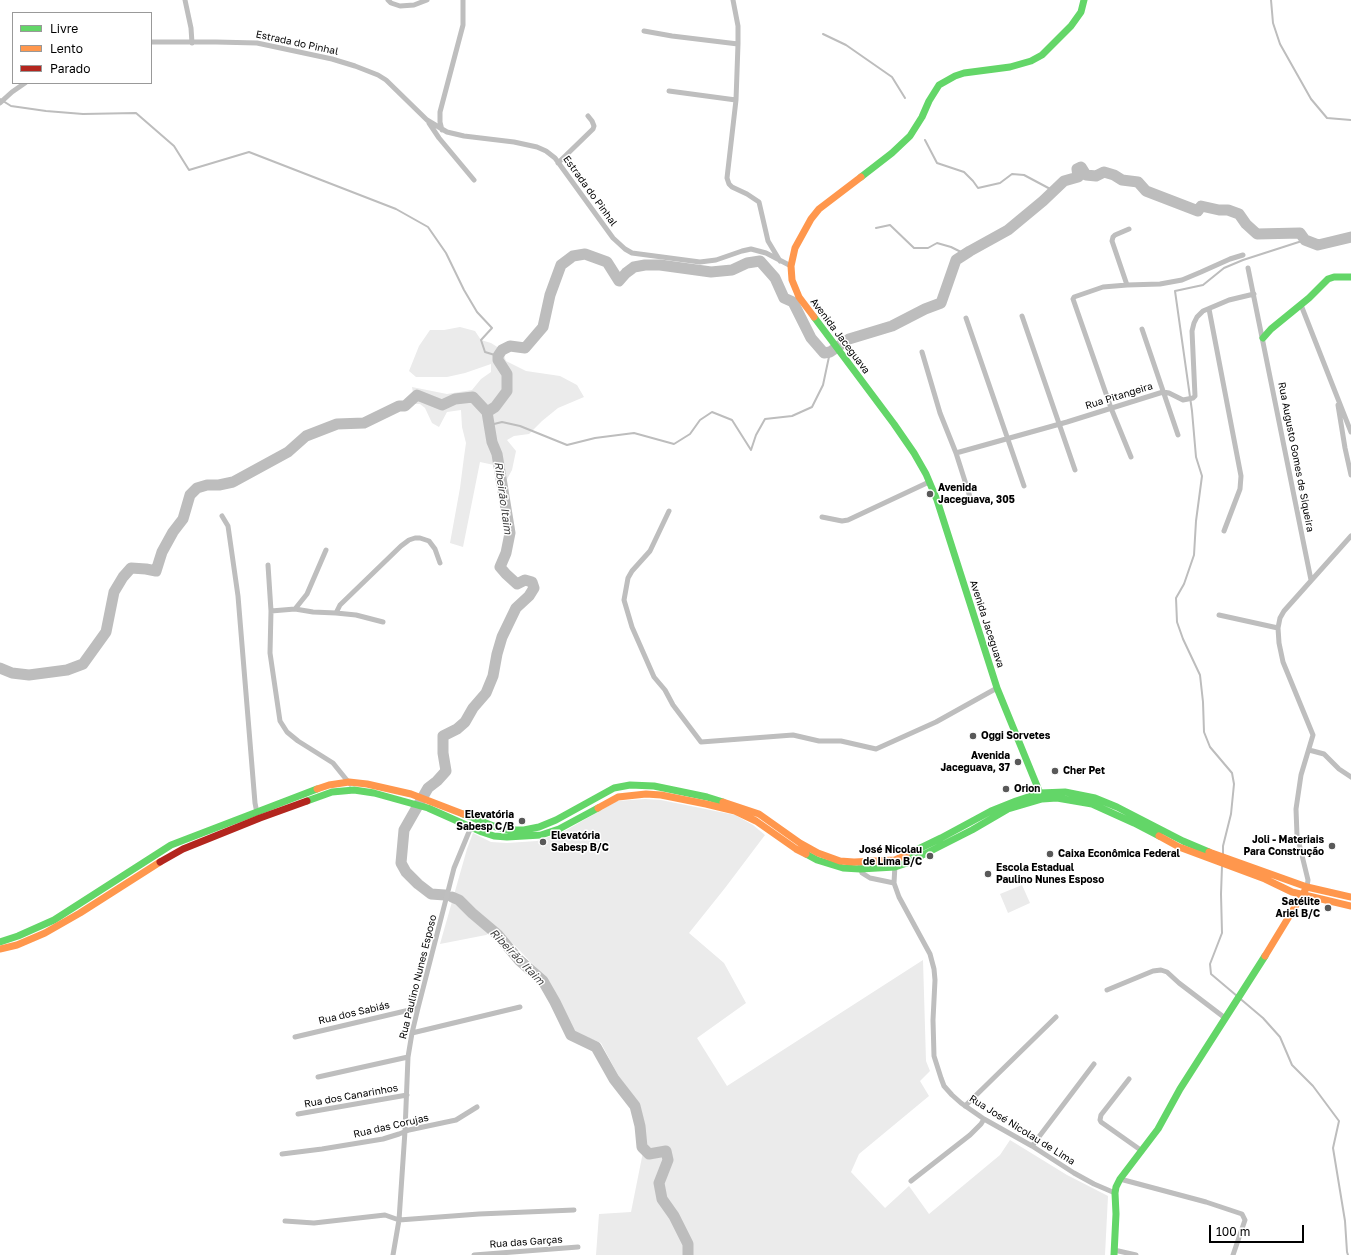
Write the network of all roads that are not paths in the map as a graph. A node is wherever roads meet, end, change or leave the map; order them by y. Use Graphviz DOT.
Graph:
graph roads {
  1 [pos="185,0"];
  2 [pos="388,0"];
  3 [pos="427,0"];
  4 [pos="463,0"];
  5 [pos="733,0"];
  6 [pos="1084,0"];
  7 [pos="644,32"];
  8 [pos="152,42"];
  9 [pos="192,42"];
  10 [pos="738,44"];
  11 [pos="24,84"];
  12 [pos="669,91"];
  13 [pos="736,100"];
  14 [pos="0,103"];
  15 [pos="588,116"];
  16 [pos="427,120"];
  17 [pos="442,130"];
  18 [pos="558,163"];
  19 [pos="474,180"];
  20 [pos="1130,229"];
  21 [pos="1243,255"];
  22 [pos="780,261"];
  23 [pos="790,266"];
  24 [pos="1248,268"];
  25 [pos="1351,277"];
  26 [pos="1128,285"];
  27 [pos="1254,294"];
  28 [pos="1301,305"];
  29 [pos="1209,309"];
  30 [pos="1022,316"];
  31 [pos="966,318"];
  32 [pos="1142,329"];
  33 [pos="1263,338"];
  34 [pos="922,352"];
  35 [pos="1163,392"];
  36 [pos="1337,396"];
  37 [pos="1111,408"];
  38 [pos="1060,424"];
  39 [pos="1351,432"];
  40 [pos="1178,435"];
  41 [pos="1007,438"];
  42 [pos="956,453"];
  43 [pos="1131,457"];
  44 [pos="1075,470"];
  45 [pos="1351,475"];
  46 [pos="929,482"];
  47 [pos="1024,486"];
  48 [pos="970,497"];
  49 [pos="669,511"];
  50 [pos="222,516"];
  51 [pos="822,517"];
  52 [pos="1224,531"];
  53 [pos="1351,536"];
  54 [pos="326,550"];
  55 [pos="440,563"];
  56 [pos="268,565"];
  57 [pos="1311,580"];
  58 [pos="295,609"];
  59 [pos="271,611"];
  60 [pos="336,613"];
  61 [pos="1220,615"];
  62 [pos="383,622"];
  63 [pos="1278,628"];
  64 [pos="997,688"];
  65 [pos="1309,750"];
  66 [pos="1351,777"];
  67 [pos="350,782"];
  68 [pos="354,790"];
  69 [pos="1041,796"];
  70 [pos="430,804"];
  71 [pos="440,804"];
  72 [pos="258,815"];
  73 [pos="471,827"];
  74 [pos="496,827"];
  75 [pos="1227,862"];
  76 [pos="895,864"];
  77 [pos="859,865"];
  78 [pos="894,882"];
  79 [pos="1307,887"];
  80 [pos="1302,895"];
  81 [pos="1351,898"];
  82 [pos="1351,906"];
  83 [pos="0,942"];
  84 [pos="0,949"];
  85 [pos="1107,990"];
  86 [pos="520,1007"];
  87 [pos="418,1008"];
  88 [pos="1056,1017"];
  89 [pos="1225,1018"];
  90 [pos="412,1033"];
  91 [pos="295,1037"];
  92 [pos="408,1057"];
  93 [pos="1094,1064"];
  94 [pos="318,1077"];
  95 [pos="1129,1078"];
  96 [pos="407,1095"];
  97 [pos="965,1106"];
  98 [pos="477,1107"];
  99 [pos="298,1114"];
  100 [pos="984,1119"];
  101 [pos="405,1131"];
  102 [pos="1032,1146"];
  103 [pos="1142,1151"];
  104 [pos="282,1154"];
  105 [pos="1120,1179"];
  106 [pos="911,1181"];
  107 [pos="1115,1192"];
  108 [pos="574,1210"];
  109 [pos="398,1220"];
  110 [pos="285,1221"];
  111 [pos="578,1247"];
  112 [pos="1114,1253"];
  113 [pos="393,1255"];
  114 [pos="474,1255"];
  115 [pos="1136,1255"];
  116 [pos="1233,1255"];
  1 -- 9 [label="street"];
  2 -- 3 [label="street"];
  4 -- 17 [label="street"];
  5 -- 10 [label="street"];
  6 -- 23 [label="main road, Avenida Jaceguava"];
  7 -- 10 [label="street"];
  8 -- 9 [label="street, Estrada do Pinhal"];
  9 -- 16 [label="street, Estrada do Pinhal"];
  10 -- 13 [label="street"];
  11 -- 14 [label="street"];
  12 -- 13 [label="street"];
  13 -- 22 [label="street"];
  15 -- 18 [label="street"];
  16 -- 17 [label="street, Estrada do Pinhal"];
  16 -- 19 [label="street"];
  17 -- 18 [label="street, Estrada do Pinhal"];
  18 -- 22 [label="street, Estrada do Pinhal"];
  20 -- 26 [label="street"];
  21 -- 26 [label="street"];
  22 -- 23 [label="street, Estrada do Pinhal"];
  23 -- 46 [label="main road, Avenida Jaceguava"];
  24 -- 27 [label="street, Rua Augusto Gomes de Siqueira"];
  25 -- 28 [label="main road"];
  26 -- 37 [label="street"];
  27 -- 29 [label="street, Rua Pitangeira"];
  27 -- 33 [label="street, Rua Augusto Gomes de Siqueira"];
  28 -- 33 [label="main road"];
  28 -- 36 [label="street"];
  29 -- 35 [label="street, Rua Pitangeira"];
  29 -- 52 [label="street"];
  30 -- 38 [label="street"];
  31 -- 41 [label="street"];
  32 -- 35 [label="street"];
  33 -- 57 [label="street, Rua Augusto Gomes de Siqueira"];
  34 -- 42 [label="street"];
  35 -- 37 [label="street, Rua Pitangeira"];
  35 -- 40 [label="street"];
  36 -- 39 [label="street"];
  36 -- 45 [label="street"];
  37 -- 38 [label="street, Rua Pitangeira"];
  37 -- 43 [label="street"];
  38 -- 41 [label="street, Rua Pitangeira"];
  38 -- 44 [label="street"];
  41 -- 42 [label="street, Rua Pitangeira"];
  41 -- 47 [label="street"];
  42 -- 48 [label="street"];
  46 -- 51 [label="street"];
  46 -- 64 [label="main road, Avenida Jaceguava"];
  49 -- 64 [label="street"];
  50 -- 72 [label="street"];
  53 -- 57 [label="street"];
  54 -- 58 [label="street"];
  55 -- 60 [label="street"];
  56 -- 59 [label="street"];
  57 -- 63 [label="street"];
  58 -- 59 [label="street"];
  58 -- 60 [label="street"];
  59 -- 67 [label="street"];
  60 -- 62 [label="street"];
  61 -- 63 [label="street"];
  63 -- 65 [label="street"];
  64 -- 69 [label="main road, Avenida Jaceguava"];
  65 -- 66 [label="street"];
  65 -- 79 [label="street"];
  67 -- 68 [label="street"];
  67 -- 70 [label="main road"];
  67 -- 72 [label="main road"];
  68 -- 70 [label="main road"];
  68 -- 72 [label="main road"];
  69 -- 75 [label="main road"];
  69 -- 76 [label="main road"];
  70 -- 71 [label="main road"];
  70 -- 73 [label="main road"];
  71 -- 73 [label="main road"];
  71 -- 74 [label="main road"];
  72 -- 83 [label="main road"];
  72 -- 84 [label="main road"];
  73 -- 74 [label="main road"];
  73 -- 77 [label="main road"];
  73 -- 87 [label="street, Rua Paulino Nunes Esposo"];
  74 -- 77 [label="main road"];
  75 -- 79 [label="main road"];
  75 -- 80 [label="main road"];
  76 -- 77 [label="main road"];
  76 -- 78 [label="street, Rua José Nicolau de Lima"];
  77 -- 78 [label="street"];
  78 -- 97 [label="street, Rua José Nicolau de Lima"];
  79 -- 80 [label="main road"];
  79 -- 81 [label="main road"];
  80 -- 82 [label="main road"];
  80 -- 89 [label="main road"];
  85 -- 89 [label="street"];
  86 -- 90 [label="street"];
  87 -- 90 [label="street, Rua Paulino Nunes Esposo"];
  87 -- 91 [label="street, Rua dos Sabiás"];
  88 -- 97 [label="street"];
  89 -- 103 [label="main road"];
  90 -- 92 [label="street, Rua Paulino Nunes Esposo"];
  92 -- 94 [label="street"];
  92 -- 96 [label="street, Rua Paulino Nunes Esposo"];
  93 -- 102 [label="street"];
  95 -- 103 [label="street"];
  96 -- 99 [label="street, Rua dos Canarinhos"];
  96 -- 101 [label="street, Rua Paulino Nunes Esposo"];
  97 -- 100 [label="street, Rua José Nicolau de Lima"];
  98 -- 101 [label="street, Rua das Corujas"];
  100 -- 102 [label="street, Rua José Nicolau de Lima"];
  100 -- 106 [label="street"];
  101 -- 104 [label="street, Rua das Corujas"];
  101 -- 109 [label="street, Rua Paulino Nunes Esposo"];
  102 -- 107 [label="street, Rua José Nicolau de Lima"];
  103 -- 105 [label="main road"];
  105 -- 107 [label="main road"];
  105 -- 116 [label="street"];
  107 -- 112 [label="main road"];
  108 -- 109 [label="street"];
  109 -- 110 [label="street"];
  109 -- 113 [label="street, Rua Paulino Nunes Esposo"];
  111 -- 114 [label="street, Rua das Garças"];
  112 -- 115 [label="street"];
}
